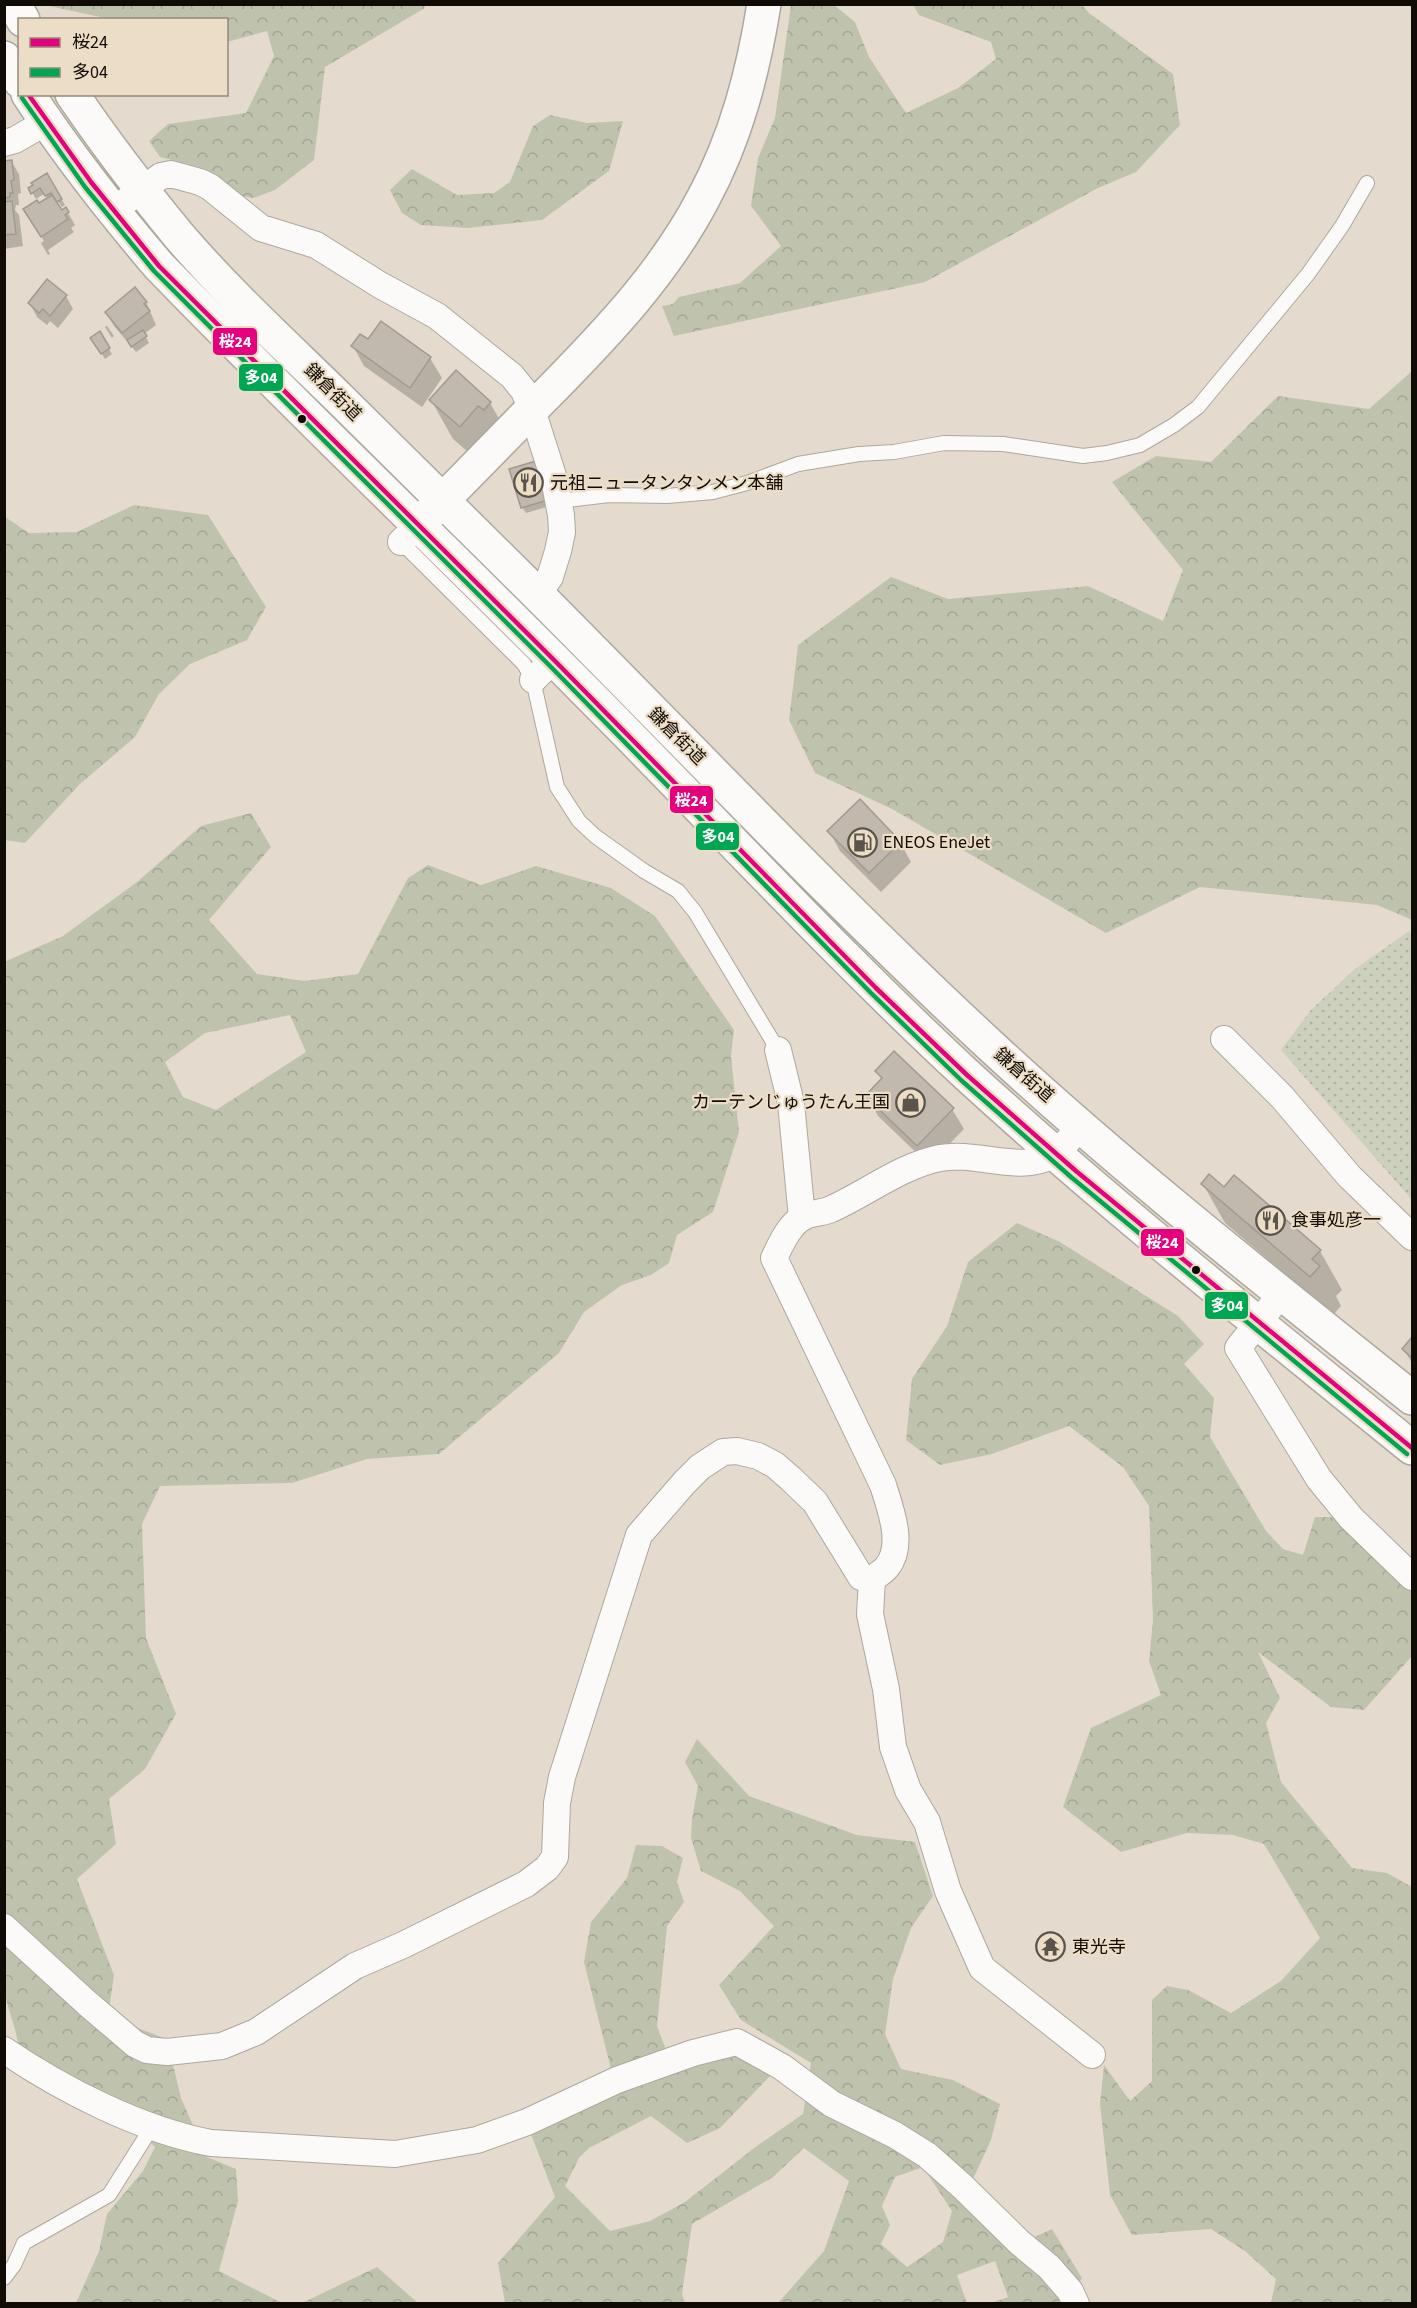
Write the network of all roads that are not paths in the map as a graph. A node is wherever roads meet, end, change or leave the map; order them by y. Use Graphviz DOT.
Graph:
graph roads {
  1 [pos="14,4"];
  2 [pos="764,4"];
  3 [pos="22,18"];
  4 [pos="4,58"];
  5 [pos="18,78"];
  6 [pos="29,96"];
  7 [pos="73,96"];
  8 [pos="46,122"];
  9 [pos="4,142"];
  10 [pos="1367,183"];
  11 [pos="141,189"];
  12 [pos="112,212"];
  13 [pos="532,410"];
  14 [pos="442,500"];
  15 [pos="559,501"];
  16 [pos="410,533"];
  17 [pos="537,595"];
  18 [pos="543,669"];
  19 [pos="1224,1039"];
  20 [pos="778,1050"];
  21 [pos="1081,1125"];
  22 [pos="1055,1154"];
  23 [pos="802,1218"];
  24 [pos="1413,1237"];
  25 [pos="1281,1294"];
  26 [pos="1258,1323"];
  27 [pos="1413,1398"];
  28 [pos="1413,1448"];
  29 [pos="1413,1577"];
  30 [pos="873,1579"];
  31 [pos="4,1927"];
  32 [pos="4,2050"];
  33 [pos="1092,2055"];
  34 [pos="152,2127"];
  35 [pos="4,2278"];
  36 [pos="1076,2304"];
  1 -- 3 [label="main road"];
  2 -- 13 [label="main road"];
  4 -- 5 [label="main road"];
  6 -- 8 [label="main road, 鎌倉街道"];
  7 -- 11 [label="main road, 鎌倉街道"];
  8 -- 9 [label="street"];
  8 -- 12 [label="main road, 鎌倉街道"];
  10 -- 15 [label="lane"];
  11 -- 12 [label="street"];
  11 -- 13 [label="street"];
  11 -- 14 [label="main road, 鎌倉街道"];
  12 -- 16 [label="main road, 鎌倉街道"];
  13 -- 14 [label="main road"];
  13 -- 15 [label="street"];
  14 -- 16 [label="main road"];
  14 -- 17 [label="main road, 鎌倉街道"];
  15 -- 17 [label="street"];
  16 -- 18 [label="main road, 鎌倉街道"];
  17 -- 21 [label="main road, 鎌倉街道"];
  18 -- 20 [label="lane"];
  18 -- 22 [label="main road, 鎌倉街道"];
  19 -- 24 [label="street"];
  20 -- 23 [label="street"];
  21 -- 22 [label="street"];
  21 -- 25 [label="main road, 鎌倉街道"];
  22 -- 23 [label="street"];
  22 -- 26 [label="main road, 鎌倉街道"];
  23 -- 30 [label="street"];
  25 -- 26 [label="street"];
  25 -- 27 [label="main road, 鎌倉街道"];
  26 -- 28 [label="main road, 鎌倉街道"];
  26 -- 29 [label="street"];
  30 -- 31 [label="street"];
  30 -- 33 [label="street"];
  32 -- 34 [label="street"];
  34 -- 35 [label="lane"];
  34 -- 36 [label="street"];
}
